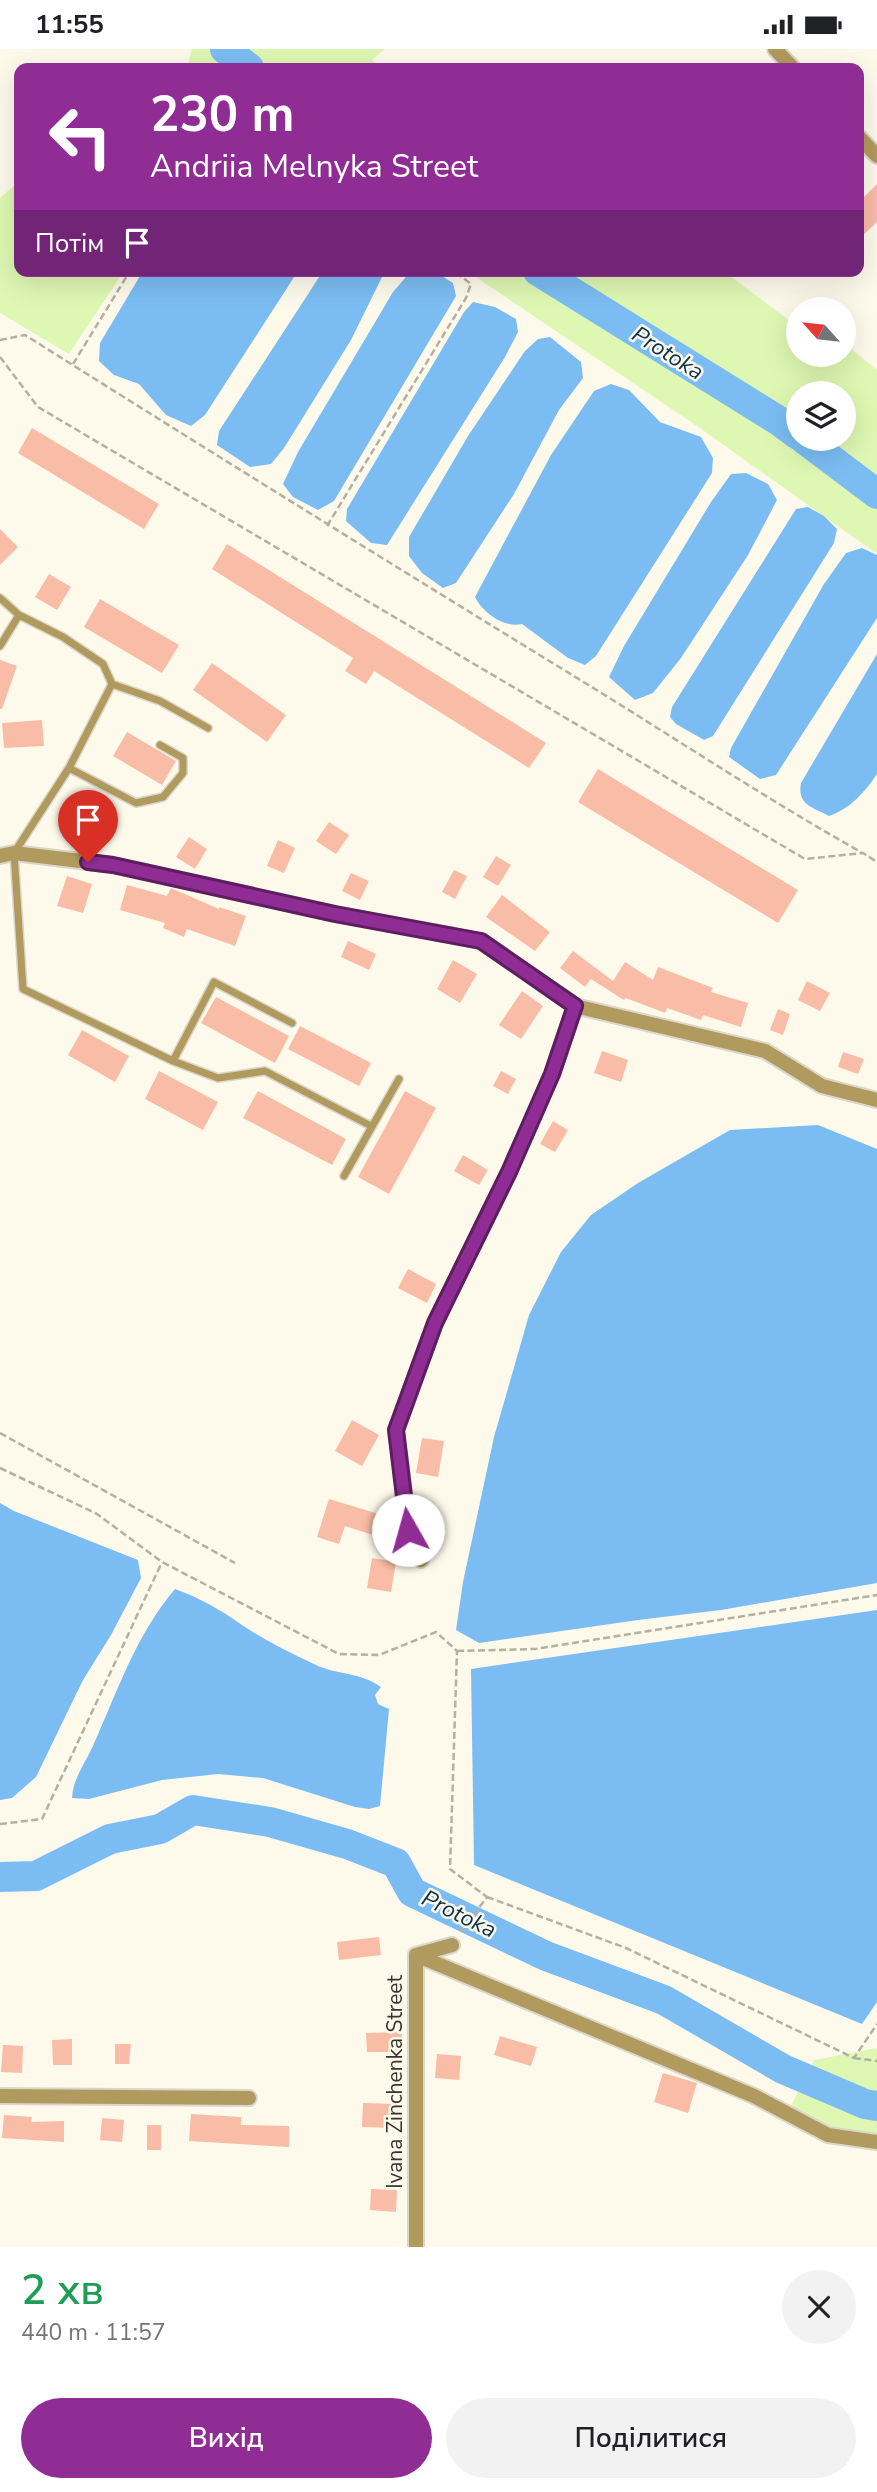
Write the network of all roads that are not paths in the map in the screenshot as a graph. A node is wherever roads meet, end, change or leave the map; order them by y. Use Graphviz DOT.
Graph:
graph roads {
  1 [pos="775,49"];
  2 [pos="788,63"];
  3 [pos="864,142"];
  4 [pos="877,156"];
  5 [pos="0,598"];
  6 [pos="19,615"];
  7 [pos="0,646"];
  8 [pos="112,684"];
  9 [pos="208,728"];
  10 [pos="160,745"];
  11 [pos="69,768"];
  12 [pos="7,854"];
  13 [pos="575,1006"];
  14 [pos="292,1023"];
  15 [pos="173,1061"];
  16 [pos="399,1079"];
  17 [pos="877,1100"];
  18 [pos="371,1126"];
  19 [pos="344,1176"];
  20 [pos="421,1560"];
  21 [pos="452,1945"];
  22 [pos="416,1955"];
  23 [pos="0,2096"];
  24 [pos="249,2098"];
  25 [pos="877,2142"];
  26 [pos="416,2247"];
  1 -- 2 [label="street"];
  3 -- 4 [label="street"];
  5 -- 6 [label="lane"];
  6 -- 7 [label="lane"];
  6 -- 8 [label="lane"];
  8 -- 9 [label="lane"];
  8 -- 11 [label="lane"];
  10 -- 11 [label="lane"];
  11 -- 12 [label="lane"];
  12 -- 13 [label="street"];
  12 -- 15 [label="lane"];
  13 -- 17 [label="street"];
  13 -- 20 [label="street"];
  14 -- 15 [label="lane"];
  15 -- 18 [label="lane"];
  16 -- 18 [label="lane"];
  18 -- 19 [label="lane"];
  21 -- 22 [label="street, Ivana Zinchenka Street"];
  22 -- 25 [label="street"];
  22 -- 26 [label="street, Ivana Zinchenka Street"];
  23 -- 24 [label="street"];
}
